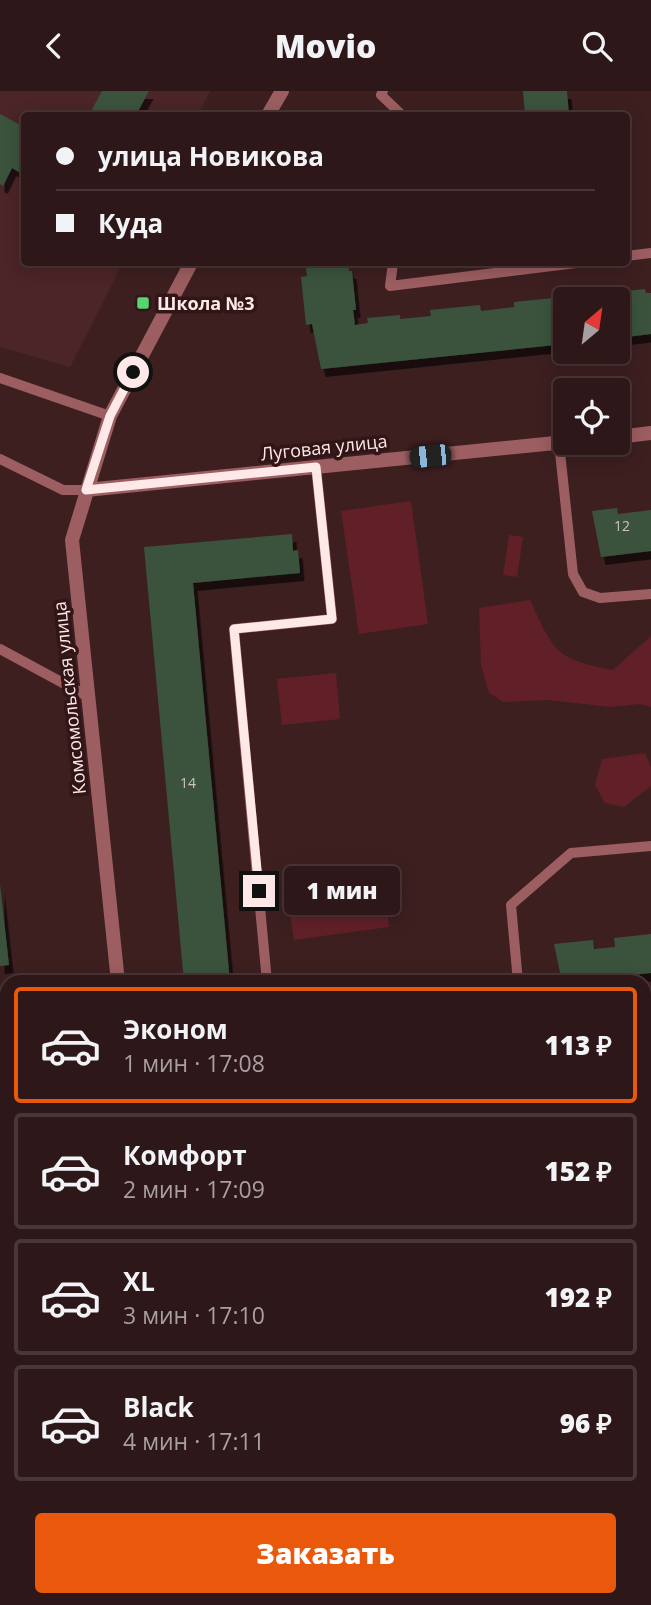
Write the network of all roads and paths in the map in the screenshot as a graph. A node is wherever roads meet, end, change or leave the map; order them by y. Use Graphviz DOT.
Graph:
graph roads {
  1 [pos="282,91"];
  2 [pos="380,92"];
  3 [pos="270,112"];
  4 [pos="399,112"];
  5 [pos="651,253"];
  6 [pos="630,256"];
  7 [pos="189,266"];
  8 [pos="393,266"];
  9 [pos="552,266"];
  10 [pos="0,378"];
  11 [pos="110,416"];
  12 [pos="651,433"];
  13 [pos="630,436"];
  14 [pos="553,443"];
  15 [pos="563,455"];
  16 [pos="0,459"];
  17 [pos="316,467"];
  18 [pos="86,490"];
  19 [pos="651,594"];
  20 [pos="0,649"];
  21 [pos="87,696"];
  22 [pos="651,846"];
  23 [pos="117,975"];
  24 [pos="266,975"];
  25 [pos="517,975"];
  1 -- 3 [label="street"];
  2 -- 4 [label="lane"];
  5 -- 6 [label="lane"];
  7 -- 11 [label="street, Комсомольская улица"];
  8 -- 9 [label="lane"];
  10 -- 11 [label="lane"];
  11 -- 18 [label="street, Комсомольская улица"];
  12 -- 13 [label="street"];
  14 -- 17 [label="street, Луговая улица"];
  15 -- 19 [label="lane"];
  16 -- 18 [label="lane"];
  17 -- 18 [label="street, Луговая улица"];
  17 -- 24 [label="lane"];
  18 -- 21 [label="street, Комсомольская улица"];
  20 -- 21 [label="lane"];
  21 -- 23 [label="street, Комсомольская улица"];
  22 -- 25 [label="lane"];
}
